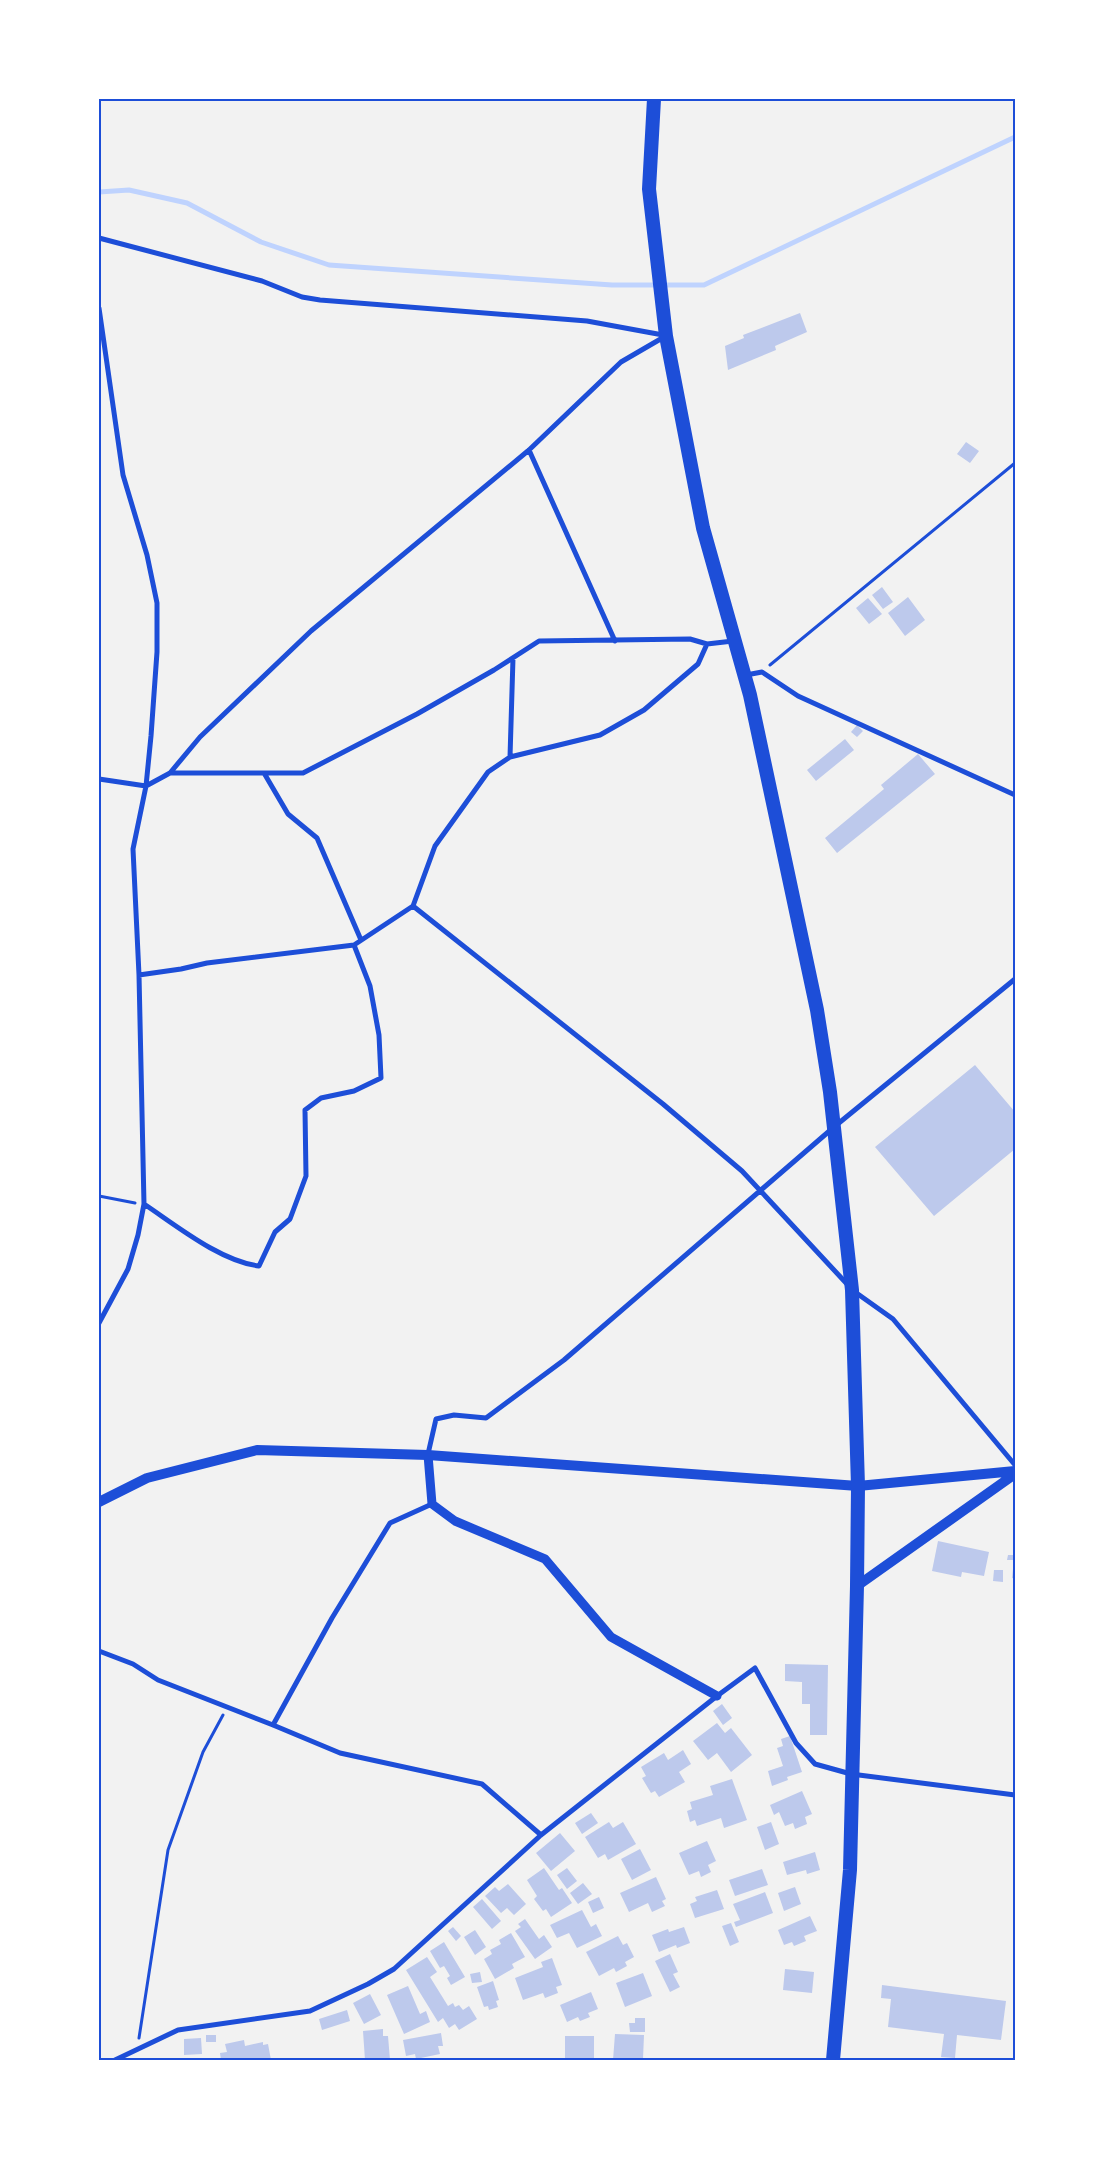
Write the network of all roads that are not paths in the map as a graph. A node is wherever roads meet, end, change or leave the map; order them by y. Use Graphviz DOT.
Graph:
graph roads {
  1 [pos="654,99"];
  2 [pos="99,238"];
  3 [pos="99,308"];
  4 [pos="666,336"];
  5 [pos="529,450"];
  6 [pos="734,640"];
  7 [pos="615,641"];
  8 [pos="707,644"];
  9 [pos="513,658"];
  10 [pos="743,676"];
  11 [pos="510,757"];
  12 [pos="170,773"];
  13 [pos="264,773"];
  14 [pos="99,779"];
  15 [pos="146,786"];
  16 [pos="1015,795"];
  17 [pos="413,906"];
  18 [pos="361,940"];
  19 [pos="354,945"];
  20 [pos="139,975"];
  21 [pos="1015,979"];
  22 [pos="834,1127"];
  23 [pos="761,1190"];
  24 [pos="144,1204"];
  25 [pos="852,1290"];
  26 [pos="99,1323"];
  27 [pos="428,1455"];
  28 [pos="1015,1465"];
  29 [pos="1015,1473"];
  30 [pos="858,1486"];
  31 [pos="99,1502"];
  32 [pos="432,1504"];
  33 [pos="857,1586"];
  34 [pos="99,1651"];
  35 [pos="717,1696"];
  36 [pos="273,1725"];
  37 [pos="851,1774"];
  38 [pos="1015,1795"];
  39 [pos="540,1835"];
  40 [pos="115,2060"];
  41 [pos="833,2060"];
  1 -- 4 [label="highway"];
  2 -- 4 [label="street"];
  3 -- 15 [label="street"];
  4 -- 5 [label="street"];
  4 -- 6 [label="highway"];
  5 -- 7 [label="street"];
  5 -- 12 [label="street"];
  6 -- 8 [label="street"];
  6 -- 10 [label="highway"];
  7 -- 8 [label="street"];
  7 -- 9 [label="street"];
  8 -- 11 [label="street"];
  9 -- 11 [label="street"];
  9 -- 13 [label="street"];
  10 -- 16 [label="street"];
  10 -- 22 [label="highway"];
  11 -- 17 [label="street"];
  12 -- 13 [label="street"];
  12 -- 15 [label="street"];
  13 -- 18 [label="street"];
  14 -- 15 [label="street"];
  15 -- 20 [label="street"];
  17 -- 18 [label="street"];
  17 -- 23 [label="street"];
  18 -- 19 [label="street"];
  19 -- 20 [label="street"];
  19 -- 24 [label="street"];
  20 -- 24 [label="street"];
  21 -- 22 [label="street"];
  22 -- 23 [label="street"];
  22 -- 25 [label="highway"];
  23 -- 25 [label="street"];
  23 -- 27 [label="street"];
  24 -- 26 [label="street"];
  25 -- 28 [label="street"];
  25 -- 30 [label="highway"];
  27 -- 30 [label="main road"];
  27 -- 31 [label="main road"];
  27 -- 32 [label="street"];
  29 -- 30 [label="main road"];
  29 -- 33 [label="main road"];
  30 -- 33 [label="highway"];
  32 -- 35 [label="street"];
  32 -- 36 [label="street"];
  33 -- 37 [label="highway"];
  34 -- 36 [label="street"];
  35 -- 37 [label="street"];
  35 -- 39 [label="street"];
  36 -- 39 [label="street"];
  37 -- 38 [label="street"];
  37 -- 41 [label="highway"];
  39 -- 40 [label="street"];
}
